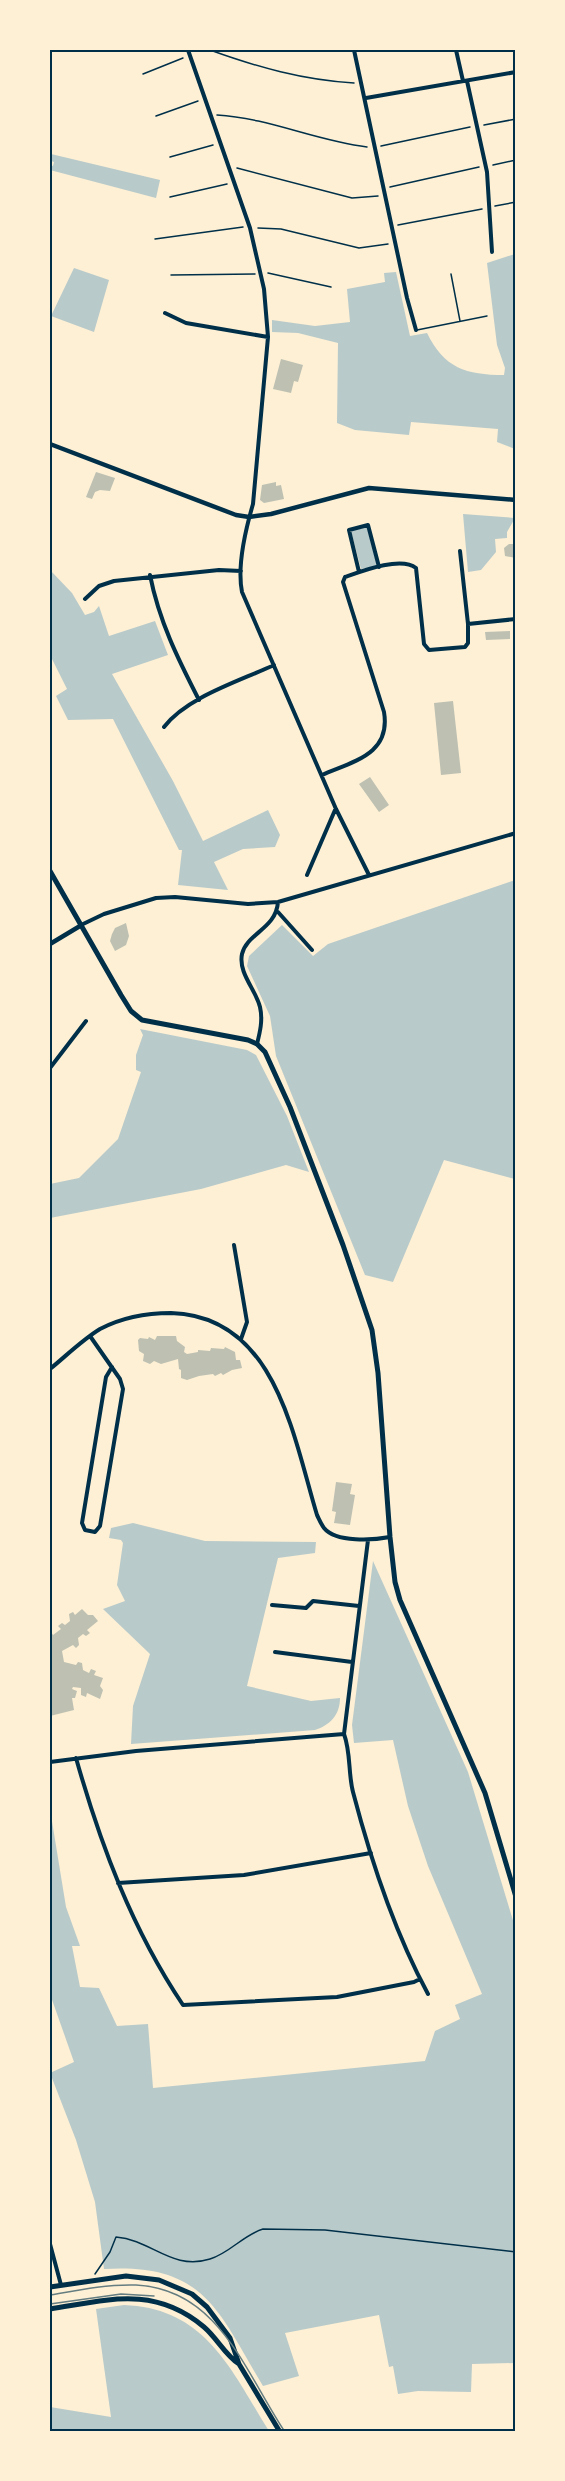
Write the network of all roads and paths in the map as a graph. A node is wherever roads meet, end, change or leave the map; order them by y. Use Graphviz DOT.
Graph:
graph roads {
  1 [pos="188,50"];
  2 [pos="210,50"];
  3 [pos="354,50"];
  4 [pos="456,50"];
  5 [pos="190,56"];
  6 [pos="516,72"];
  7 [pos="143,74"];
  8 [pos="465,81"];
  9 [pos="362,83"];
  10 [pos="204,98"];
  11 [pos="366,98"];
  12 [pos="156,116"];
  13 [pos="211,117"];
  14 [pos="516,119"];
  15 [pos="477,126"];
  16 [pos="220,143"];
  17 [pos="375,147"];
  18 [pos="170,157"];
  19 [pos="516,160"];
  20 [pos="486,166"];
  21 [pos="228,167"];
  22 [pos="234,182"];
  23 [pos="384,188"];
  24 [pos="385,195"];
  25 [pos="170,197"];
  26 [pos="516,201"];
  27 [pos="490,207"];
  28 [pos="391,226"];
  29 [pos="250,227"];
  30 [pos="155,239"];
  31 [pos="395,243"];
  32 [pos="492,252"];
  33 [pos="261,273"];
  34 [pos="171,274"];
  35 [pos="451,274"];
  36 [pos="331,287"];
  37 [pos="165,313"];
  38 [pos="487,316"];
  39 [pos="460,322"];
  40 [pos="416,330"];
  41 [pos="268,337"];
  42 [pos="50,444"];
  43 [pos="516,500"];
  44 [pos="249,517"];
  45 [pos="460,551"];
  46 [pos="379,567"];
  47 [pos="242,571"];
  48 [pos="359,572"];
  49 [pos="150,575"];
  50 [pos="85,599"];
  51 [pos="516,619"];
  52 [pos="468,624"];
  53 [pos="274,665"];
  54 [pos="198,700"];
  55 [pos="164,727"];
  56 [pos="322,775"];
  57 [pos="336,809"];
  58 [pos="516,833"];
  59 [pos="50,871"];
  60 [pos="307,875"];
  61 [pos="369,875"];
  62 [pos="278,902"];
  63 [pos="278,912"];
  64 [pos="80,926"];
  65 [pos="50,944"];
  66 [pos="312,950"];
  67 [pos="86,1021"];
  68 [pos="258,1044"];
  69 [pos="50,1068"];
  70 [pos="234,1245"];
  71 [pos="90,1336"];
  72 [pos="241,1339"];
  73 [pos="112,1367"];
  74 [pos="50,1369"];
  75 [pos="390,1537"];
  76 [pos="368,1540"];
  77 [pos="272,1605"];
  78 [pos="359,1606"];
  79 [pos="275,1652"];
  80 [pos="352,1662"];
  81 [pos="344,1734"];
  82 [pos="76,1758"];
  83 [pos="50,1762"];
  84 [pos="371,1853"];
  85 [pos="118,1883"];
  86 [pos="516,1897"];
  87 [pos="420,1978"];
  88 [pos="428,1994"];
  89 [pos="50,2244"];
  90 [pos="516,2252"];
  91 [pos="96,2280"];
  92 [pos="62,2285"];
  93 [pos="50,2287"];
  94 [pos="50,2309"];
  95 [pos="239,2364"];
  96 [pos="280,2432"];
  1 -- 5 [label="street"];
  2 -- 9 [label="path"];
  3 -- 9 [label="street"];
  4 -- 8 [label="street"];
  5 -- 7 [label="path"];
  5 -- 10 [label="street"];
  6 -- 8 [label="street"];
  8 -- 11 [label="street"];
  8 -- 15 [label="street"];
  9 -- 11 [label="street"];
  10 -- 12 [label="path"];
  10 -- 13 [label="street"];
  11 -- 17 [label="street"];
  13 -- 16 [label="street"];
  13 -- 17 [label="path"];
  14 -- 15 [label="path"];
  15 -- 17 [label="path"];
  15 -- 20 [label="street"];
  16 -- 18 [label="path"];
  16 -- 21 [label="street"];
  17 -- 23 [label="street"];
  19 -- 20 [label="path"];
  20 -- 23 [label="path"];
  20 -- 27 [label="street"];
  21 -- 22 [label="street"];
  21 -- 24 [label="path"];
  22 -- 25 [label="path"];
  22 -- 29 [label="street"];
  23 -- 24 [label="street"];
  24 -- 28 [label="street"];
  26 -- 27 [label="path"];
  27 -- 28 [label="path"];
  27 -- 32 [label="street"];
  28 -- 31 [label="street"];
  29 -- 30 [label="path"];
  29 -- 31 [label="path"];
  29 -- 33 [label="street"];
  31 -- 40 [label="street"];
  33 -- 34 [label="path"];
  33 -- 36 [label="path"];
  33 -- 41 [label="street"];
  35 -- 39 [label="lane"];
  37 -- 41 [label="street"];
  38 -- 39 [label="lane"];
  39 -- 40 [label="lane"];
  41 -- 44 [label="street"];
  42 -- 44 [label="street"];
  43 -- 44 [label="street"];
  44 -- 47 [label="street"];
  45 -- 52 [label="street"];
  46 -- 48 [label="street"];
  46 -- 48 [label="street"];
  46 -- 52 [label="street"];
  47 -- 49 [label="street"];
  47 -- 53 [label="street"];
  48 -- 56 [label="street"];
  49 -- 50 [label="street"];
  49 -- 54 [label="street"];
  51 -- 52 [label="street"];
  53 -- 54 [label="street"];
  53 -- 56 [label="street"];
  54 -- 55 [label="street"];
  56 -- 57 [label="street"];
  57 -- 60 [label="street"];
  57 -- 61 [label="street"];
  58 -- 61 [label="street"];
  59 -- 64 [label="main road"];
  61 -- 62 [label="street"];
  62 -- 63 [label="street"];
  62 -- 64 [label="street"];
  63 -- 66 [label="street"];
  63 -- 68 [label="street"];
  64 -- 65 [label="street"];
  64 -- 68 [label="main road"];
  67 -- 69 [label="street"];
  68 -- 75 [label="main road"];
  70 -- 72 [label="street"];
  71 -- 72 [label="street"];
  71 -- 73 [label="street"];
  71 -- 74 [label="street"];
  72 -- 76 [label="street"];
  73 -- 73 [label="street"];
  75 -- 76 [label="street"];
  75 -- 86 [label="main road"];
  76 -- 78 [label="street"];
  77 -- 78 [label="street"];
  78 -- 80 [label="street"];
  79 -- 80 [label="street"];
  80 -- 81 [label="street"];
  81 -- 82 [label="street"];
  81 -- 84 [label="street"];
  82 -- 83 [label="street"];
  82 -- 85 [label="street"];
  84 -- 85 [label="street"];
  84 -- 87 [label="street"];
  85 -- 87 [label="street"];
  87 -- 88 [label="street"];
  89 -- 92 [label="street"];
  90 -- 91 [label="path"];
  91 -- 92 [label="main road"];
  91 -- 95 [label="main road"];
  92 -- 93 [label="main road"];
  94 -- 95 [label="main road"];
  95 -- 96 [label="main road"];
}
